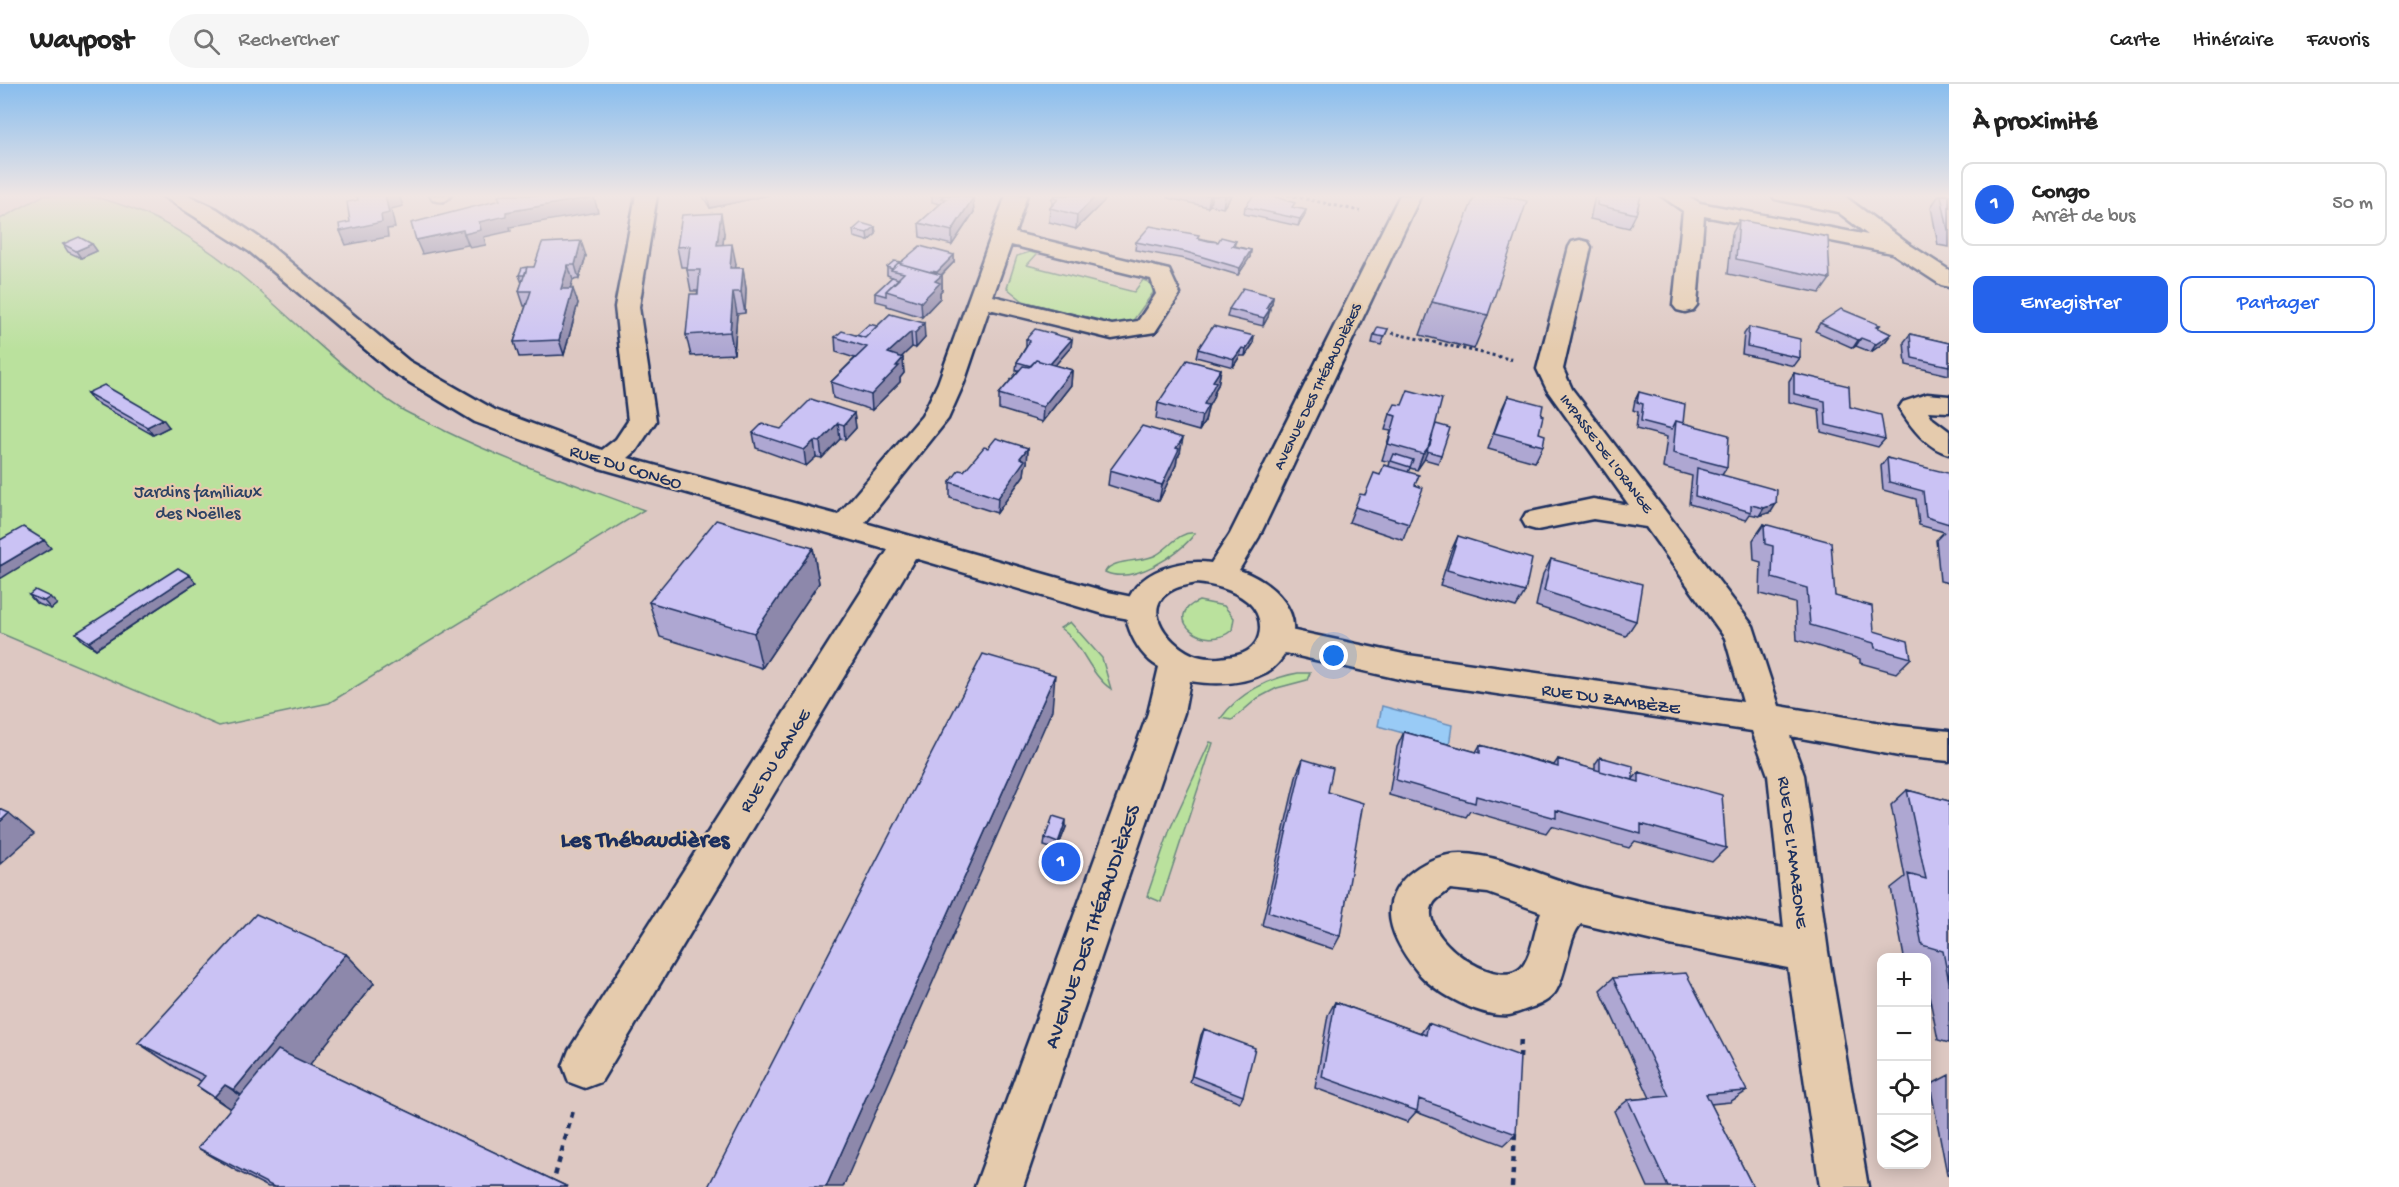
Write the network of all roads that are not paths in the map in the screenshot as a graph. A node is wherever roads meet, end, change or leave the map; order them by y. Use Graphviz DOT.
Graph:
graph roads {
  1 [pos="257,246"];
  2 [pos="638,246"];
  3 [pos="999,246"];
  4 [pos="1045,246"];
  5 [pos="1386,246"];
  6 [pos="1690,246"];
  7 [pos="1891,246"];
  8 [pos="1580,247"];
  9 [pos="1899,248"];
  10 [pos="1949,280"];
  11 [pos="981,300"];
  12 [pos="1685,304"];
  13 [pos="1949,404"];
  14 [pos="1949,445"];
  15 [pos="606,461"];
  16 [pos="1656,519"];
  17 [pos="1537,520"];
  18 [pos="844,528"];
  19 [pos="907,545"];
  20 [pos="1219,574"];
  21 [pos="1141,609"];
  22 [pos="1276,639"];
  23 [pos="1177,662"];
  24 [pos="1766,718"];
  25 [pos="1949,746"];
  26 [pos="1573,905"];
  27 [pos="1807,952"];
  28 [pos="585,1066"];
  29 [pos="999,1187"];
  30 [pos="1844,1187"];
  1 -- 15 [label="street, RUE DU CONGO"];
  2 -- 15 [label="street"];
  3 -- 11 [label="street"];
  4 -- 11 [label="street"];
  5 -- 20 [label="street, AVENUE DES THÉBAUDIÈRES"];
  6 -- 12 [label="street"];
  7 -- 9 [label="street"];
  8 -- 16 [label="street, IMPASSE DE L'ORANGE"];
  9 -- 10 [label="street"];
  11 -- 18 [label="street"];
  13 -- 14 [label="street"];
  15 -- 18 [label="street, RUE DU CONGO"];
  16 -- 17 [label="street, IMPASSE DE L'ORANGE"];
  16 -- 24 [label="street, IMPASSE DE L'ORANGE"];
  18 -- 19 [label="street, RUE DU CONGO"];
  19 -- 21 [label="street, RUE DU CONGO"];
  19 -- 28 [label="street, RUE DU GANGE"];
  20 -- 21 [label="street"];
  20 -- 22 [label="street"];
  21 -- 23 [label="street"];
  22 -- 23 [label="street"];
  22 -- 24 [label="street, RUE DU ZAMBÈZE"];
  23 -- 29 [label="street, AVENUE DES THÉBAUDIÈRES"];
  24 -- 25 [label="street, RUE DU ZAMBÈZE"];
  24 -- 27 [label="street, RUE DE L'AMAZONE"];
  26 -- 26 [label="street, RUE DE L'AMAZONE"];
  26 -- 27 [label="street, RUE DE L'AMAZONE"];
  27 -- 30 [label="street, RUE DE L'AMAZONE"];
}
